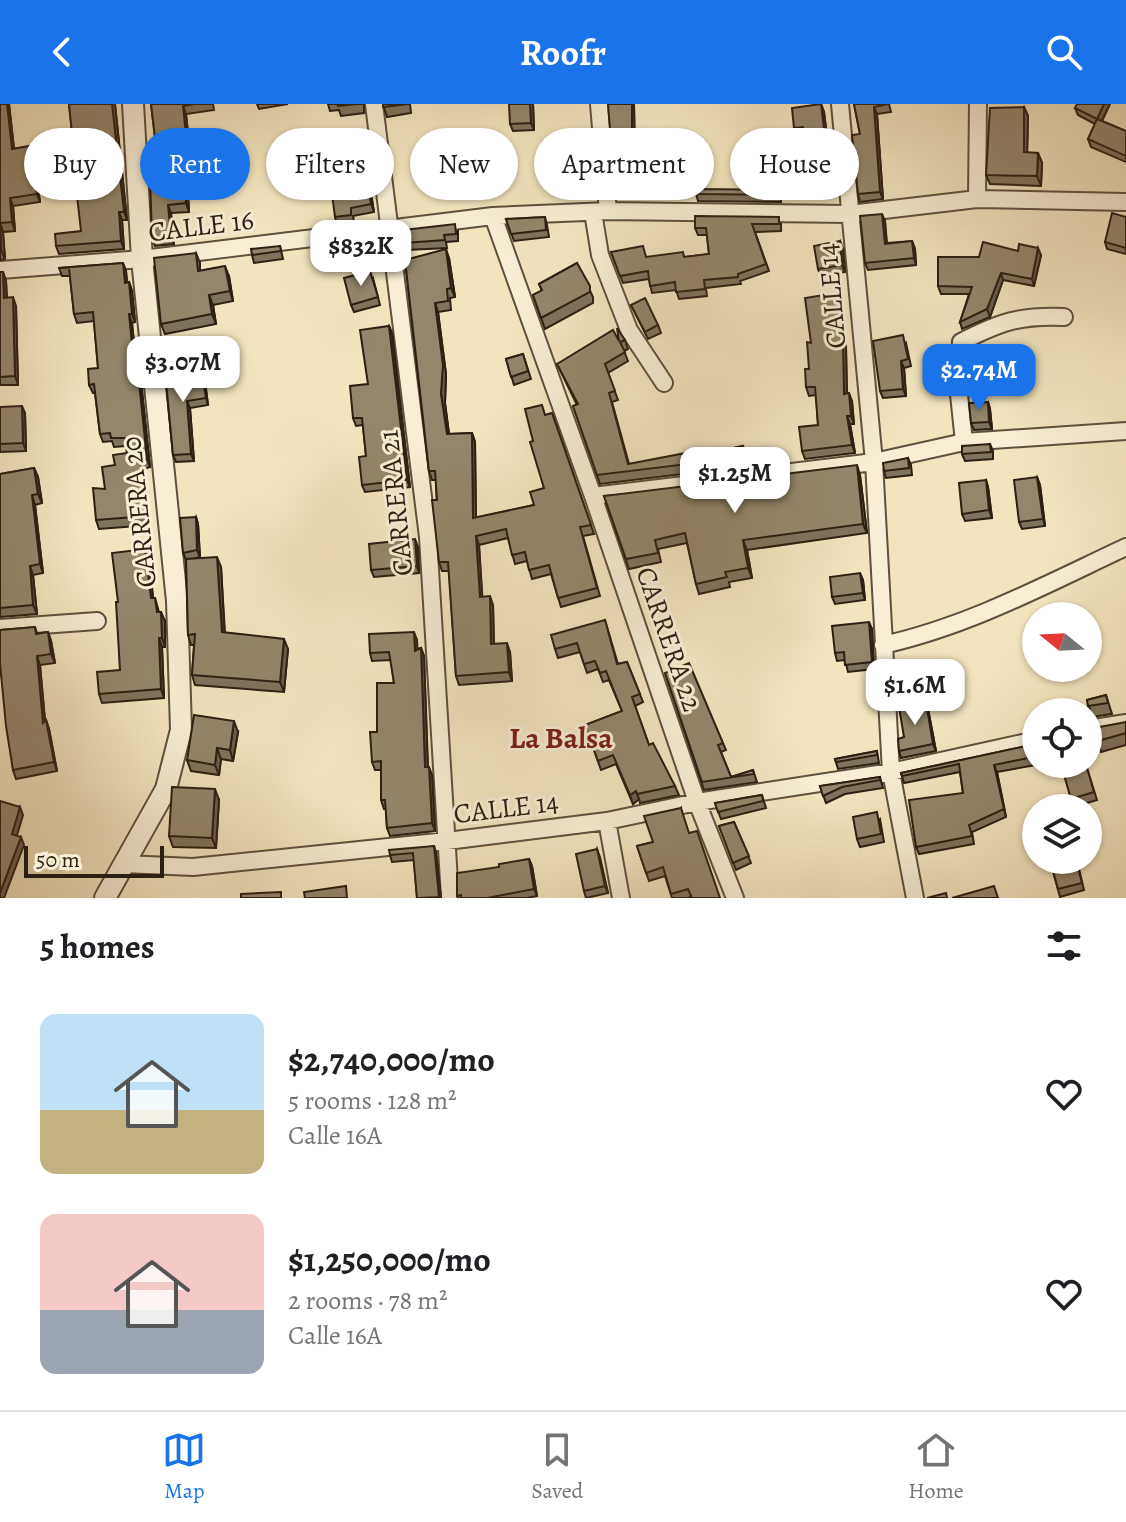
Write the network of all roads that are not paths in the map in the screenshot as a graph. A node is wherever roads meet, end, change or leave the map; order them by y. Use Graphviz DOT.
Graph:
graph roads {
  1 [pos="133,104"];
  2 [pos="374,104"];
  3 [pos="599,104"];
  4 [pos="840,104"];
  5 [pos="978,104"];
  6 [pos="977,199"];
  7 [pos="1126,202"];
  8 [pos="601,212"];
  9 [pos="850,214"];
  10 [pos="493,216"];
  11 [pos="389,229"];
  12 [pos="142,259"];
  13 [pos="0,270"];
  14 [pos="1064,317"];
  15 [pos="664,383"];
  16 [pos="1126,431"];
  17 [pos="964,442"];
  18 [pos="874,462"];
  19 [pos="593,496"];
  20 [pos="1126,547"];
  21 [pos="97,621"];
  22 [pos="0,628"];
  23 [pos="883,645"];
  24 [pos="1126,723"];
  25 [pos="1102,727"];
  26 [pos="1022,743"];
  27 [pos="891,772"];
  28 [pos="697,802"];
  29 [pos="607,821"];
  30 [pos="447,841"];
  31 [pos="124,864"];
  32 [pos="105,898"];
  33 [pos="450,898"];
  34 [pos="621,898"];
  35 [pos="735,898"];
  36 [pos="915,898"];
  1 -- 12 [label="street, CARRERA 20"];
  2 -- 11 [label="street, CARRERA 21"];
  3 -- 8 [label="street"];
  4 -- 9 [label="street, CALLE 14"];
  5 -- 6 [label="street"];
  6 -- 7 [label="street, CALLE 16"];
  6 -- 9 [label="street, CALLE 16"];
  8 -- 9 [label="street, CALLE 16"];
  8 -- 10 [label="street, CALLE 16"];
  8 -- 15 [label="street"];
  9 -- 18 [label="street, CALLE 14"];
  10 -- 11 [label="street, CALLE 16"];
  10 -- 19 [label="street, CARRERA 22"];
  11 -- 12 [label="street, CALLE 16"];
  11 -- 30 [label="street, CARRERA 21"];
  12 -- 13 [label="street, CALLE 16"];
  12 -- 31 [label="street, CARRERA 20"];
  14 -- 17 [label="street"];
  16 -- 17 [label="street"];
  17 -- 18 [label="street"];
  18 -- 19 [label="street"];
  18 -- 23 [label="street, CALLE 14"];
  19 -- 28 [label="street, CARRERA 22"];
  20 -- 23 [label="street"];
  21 -- 22 [label="street"];
  23 -- 27 [label="street, CALLE 14"];
  24 -- 25 [label="street"];
  26 -- 27 [label="street, CALLE 14"];
  27 -- 28 [label="street, CALLE 14"];
  27 -- 36 [label="street, CALLE 14"];
  28 -- 29 [label="street, CALLE 14"];
  28 -- 35 [label="street, CARRERA 22"];
  29 -- 30 [label="street, CALLE 14"];
  29 -- 34 [label="street"];
  30 -- 31 [label="street, CALLE 14"];
  30 -- 33 [label="street, CARRERA 21"];
  31 -- 32 [label="street, CARRERA 20"];
}
